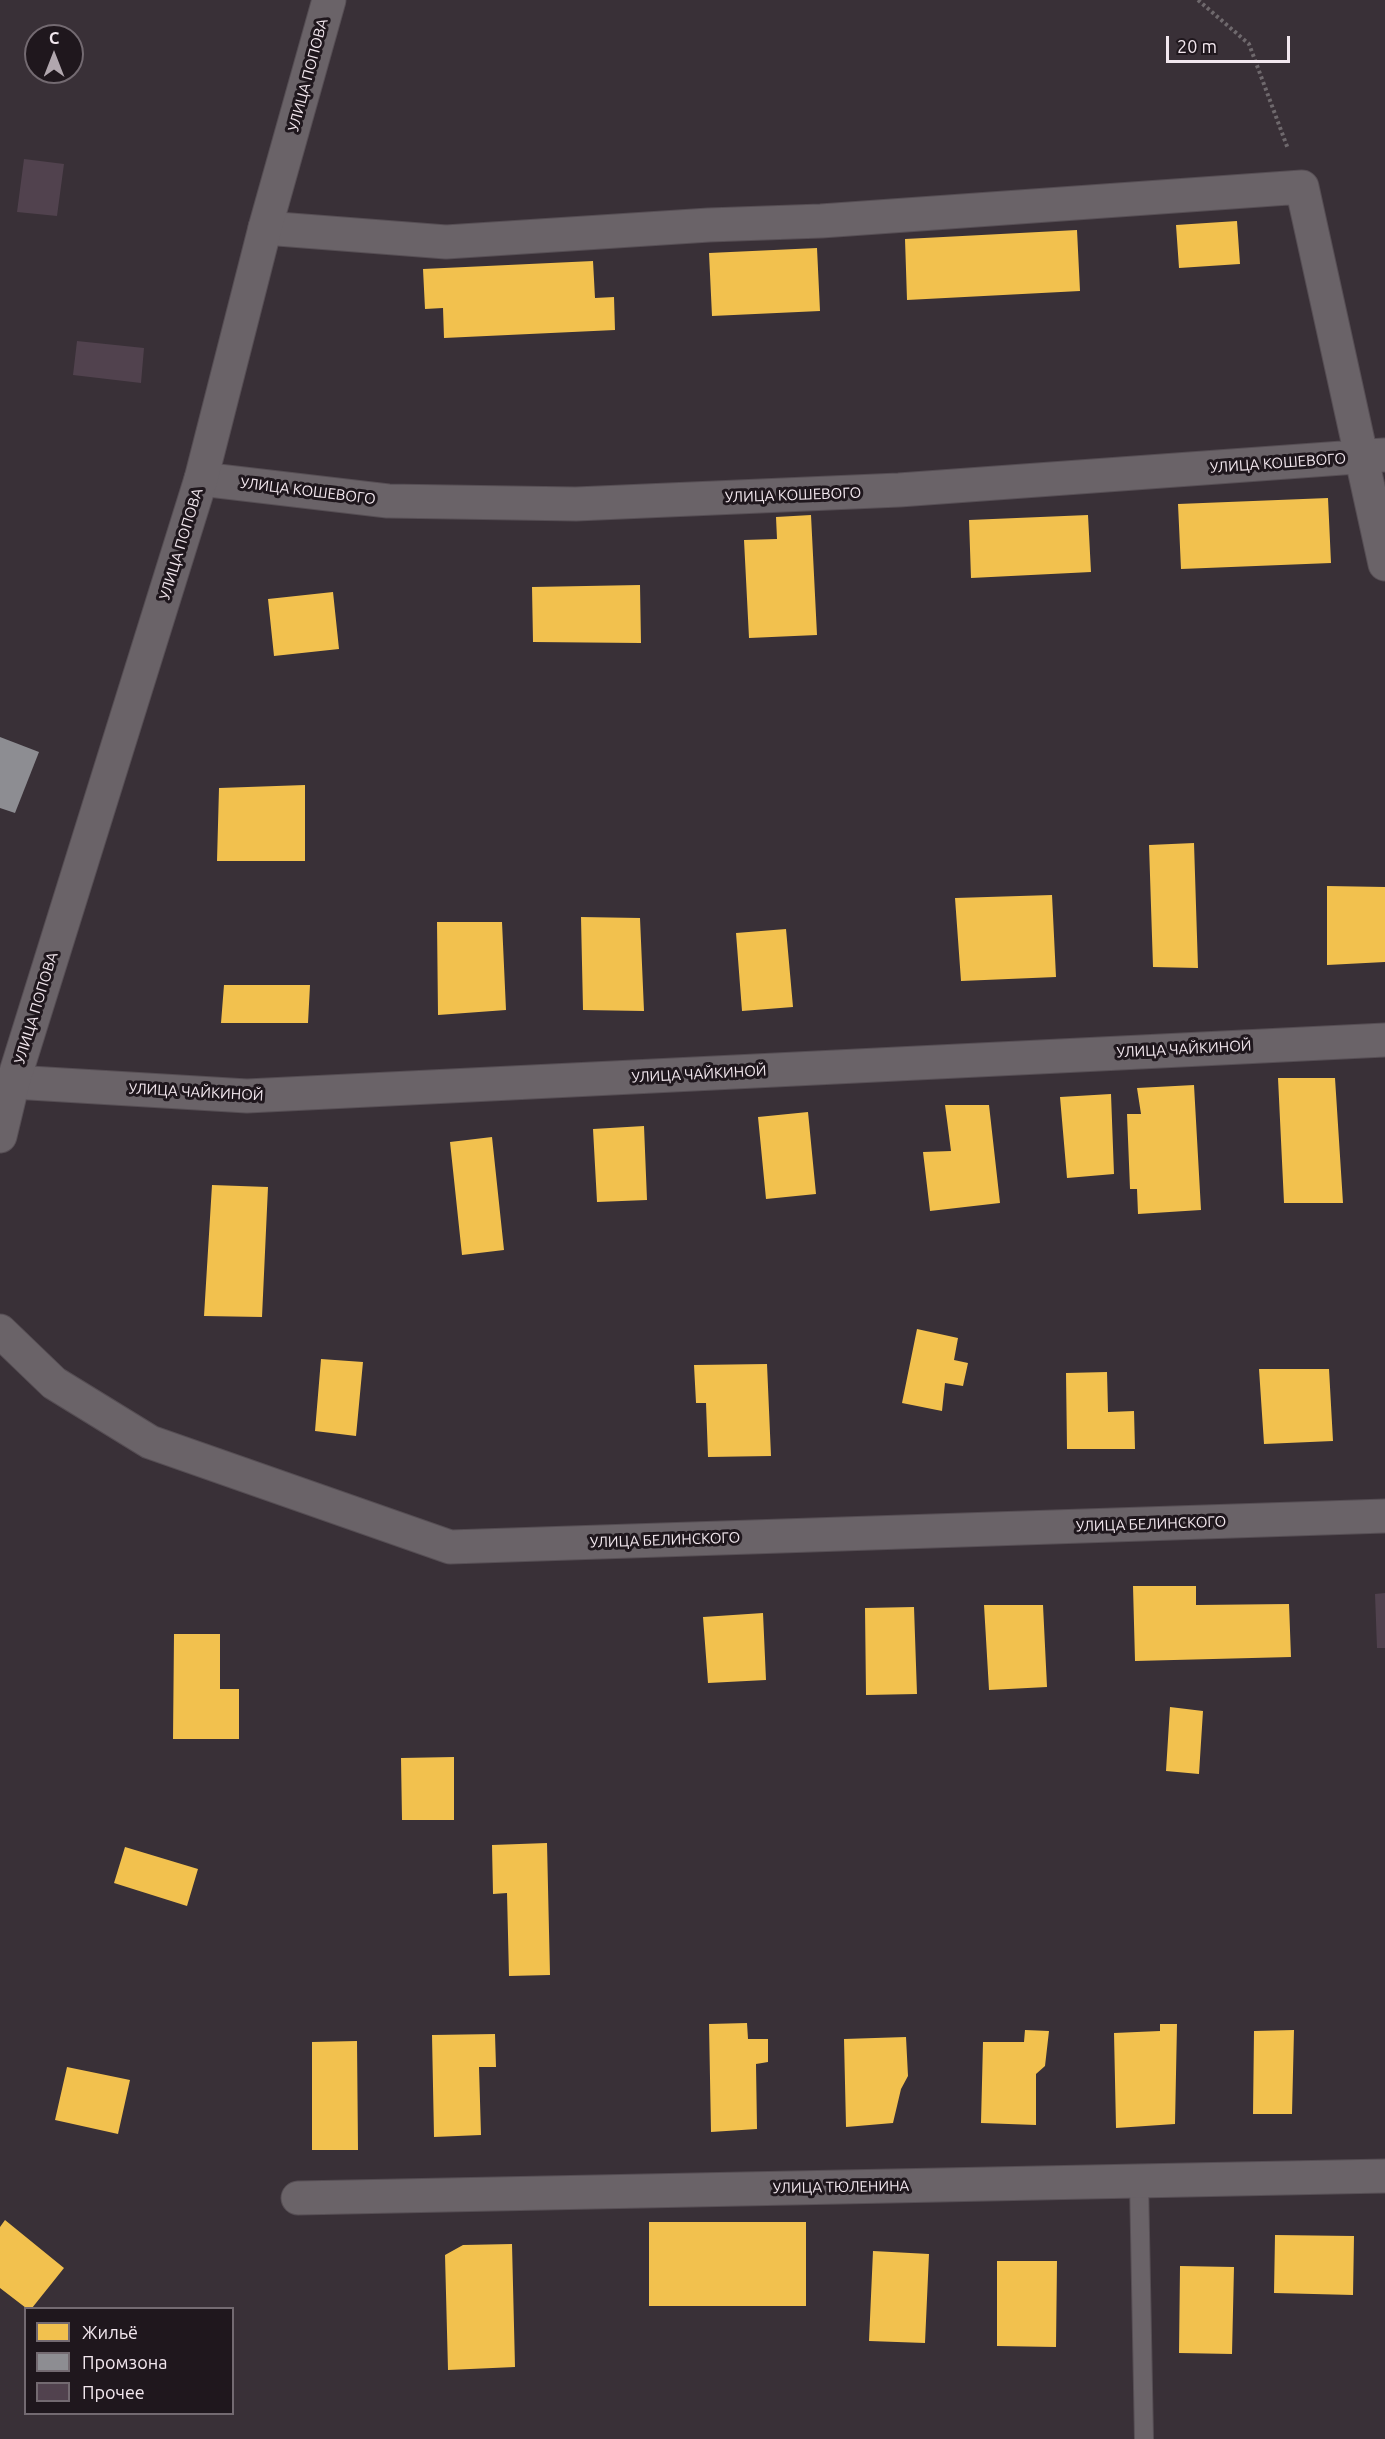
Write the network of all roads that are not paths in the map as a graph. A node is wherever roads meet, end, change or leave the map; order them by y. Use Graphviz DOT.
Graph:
graph roads {
  1 [pos="329,0"];
  2 [pos="265,228"];
  3 [pos="1374,456"];
  4 [pos="201,479"];
  5 [pos="1385,564"];
  6 [pos="1385,1040"];
  7 [pos="13,1082"];
  8 [pos="0,1136"];
  9 [pos="0,1331"];
  10 [pos="1385,1516"];
  11 [pos="1385,2176"];
  12 [pos="1140,2181"];
  13 [pos="298,2198"];
  14 [pos="1144,2439"];
  1 -- 2 [label="street, УЛИЦА ПОПОВА"];
  2 -- 3 [label="street"];
  2 -- 4 [label="street, УЛИЦА ПОПОВА"];
  3 -- 4 [label="street, УЛИЦА КОШЕВОГО"];
  3 -- 5 [label="street"];
  4 -- 7 [label="street, УЛИЦА ПОПОВА"];
  6 -- 7 [label="street, УЛИЦА ЧАЙКИНОЙ"];
  7 -- 8 [label="street"];
  9 -- 10 [label="street, УЛИЦА БЕЛИНСКОГО"];
  11 -- 12 [label="street, УЛИЦА ТЮЛЕНИНА"];
  12 -- 13 [label="street, УЛИЦА ТЮЛЕНИНА"];
  12 -- 14 [label="lane"];
}
